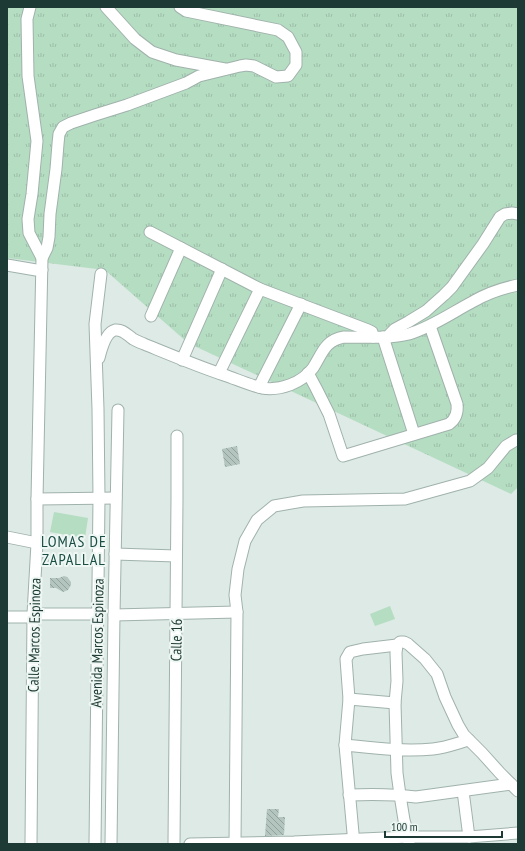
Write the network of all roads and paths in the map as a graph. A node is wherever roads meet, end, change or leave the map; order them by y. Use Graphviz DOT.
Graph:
graph roads {
  1 [pos="30,7"];
  2 [pos="106,7"];
  3 [pos="180,7"];
  4 [pos="228,69"];
  5 [pos="518,214"];
  6 [pos="150,232"];
  7 [pos="181,248"];
  8 [pos="42,258"];
  9 [pos="7,264"];
  10 [pos="222,269"];
  11 [pos="42,270"];
  12 [pos="101,274"];
  13 [pos="518,285"];
  14 [pos="260,289"];
  15 [pos="301,304"];
  16 [pos="151,316"];
  17 [pos="430,326"];
  18 [pos="382,337"];
  19 [pos="182,360"];
  20 [pos="96,366"];
  21 [pos="219,373"];
  22 [pos="308,373"];
  23 [pos="259,387"];
  24 [pos="118,410"];
  25 [pos="414,434"];
  26 [pos="177,436"];
  27 [pos="518,440"];
  28 [pos="99,498"];
  29 [pos="116,498"];
  30 [pos="37,499"];
  31 [pos="7,537"];
  32 [pos="37,543"];
  33 [pos="115,554"];
  34 [pos="176,556"];
  35 [pos="237,612"];
  36 [pos="98,614"];
  37 [pos="114,614"];
  38 [pos="176,614"];
  39 [pos="33,616"];
  40 [pos="7,617"];
  41 [pos="397,645"];
  42 [pos="349,699"];
  43 [pos="395,703"];
  44 [pos="469,740"];
  45 [pos="345,745"];
  46 [pos="396,750"];
  47 [pos="515,788"];
  48 [pos="463,791"];
  49 [pos="349,795"];
  50 [pos="400,795"];
  51 [pos="518,833"];
  52 [pos="469,837"];
  53 [pos="408,841"];
  54 [pos="354,842"];
  55 [pos="294,843"];
  56 [pos="31,844"];
  57 [pos="95,844"];
  58 [pos="111,844"];
  59 [pos="174,844"];
  60 [pos="190,844"];
  61 [pos="234,844"];
  1 -- 8 [label="street"];
  2 -- 4 [label="street"];
  3 -- 4 [label="street"];
  4 -- 8 [label="street"];
  5 -- 18 [label="street"];
  6 -- 7 [label="street"];
  7 -- 10 [label="street"];
  7 -- 16 [label="street"];
  8 -- 11 [label="street, Calle Marcos Espinoza"];
  9 -- 11 [label="street"];
  10 -- 14 [label="street"];
  10 -- 19 [label="street"];
  11 -- 30 [label="street, Calle Marcos Espinoza"];
  12 -- 20 [label="street, Avenida Marcos Espinoza"];
  13 -- 17 [label="street"];
  14 -- 15 [label="street"];
  14 -- 21 [label="street"];
  15 -- 18 [label="street"];
  15 -- 23 [label="street"];
  17 -- 18 [label="street"];
  17 -- 25 [label="street"];
  18 -- 22 [label="street"];
  18 -- 25 [label="street"];
  19 -- 20 [label="street"];
  19 -- 21 [label="street"];
  20 -- 28 [label="street, Avenida Marcos Espinoza"];
  21 -- 23 [label="street"];
  22 -- 23 [label="street"];
  22 -- 25 [label="street"];
  24 -- 29 [label="street, Avenida Marcos Espinoza"];
  26 -- 34 [label="street, Calle 16"];
  27 -- 35 [label="street"];
  28 -- 29 [label="street"];
  28 -- 30 [label="street"];
  28 -- 36 [label="street, Avenida Marcos Espinoza"];
  29 -- 33 [label="street, Avenida Marcos Espinoza"];
  30 -- 32 [label="street, Calle Marcos Espinoza"];
  31 -- 32 [label="street"];
  32 -- 39 [label="street, Calle Marcos Espinoza"];
  33 -- 34 [label="street"];
  33 -- 37 [label="street, Avenida Marcos Espinoza"];
  34 -- 38 [label="street, Calle 16"];
  35 -- 38 [label="street"];
  35 -- 61 [label="street"];
  36 -- 39 [label="street"];
  36 -- 57 [label="street, Avenida Marcos Espinoza"];
  37 -- 38 [label="street"];
  37 -- 58 [label="street, Avenida Marcos Espinoza"];
  38 -- 59 [label="street, Calle 16"];
  39 -- 40 [label="street"];
  39 -- 56 [label="street, Calle Marcos Espinoza"];
  41 -- 42 [label="street"];
  41 -- 43 [label="street"];
  41 -- 44 [label="street"];
  42 -- 43 [label="street"];
  42 -- 45 [label="street"];
  43 -- 46 [label="street"];
  44 -- 46 [label="street"];
  44 -- 47 [label="street"];
  45 -- 46 [label="street"];
  45 -- 49 [label="street"];
  46 -- 50 [label="street"];
  47 -- 48 [label="street"];
  48 -- 50 [label="street"];
  48 -- 52 [label="street"];
  49 -- 50 [label="street"];
  49 -- 54 [label="street"];
  50 -- 53 [label="street"];
  51 -- 52 [label="street"];
  52 -- 53 [label="street"];
  53 -- 54 [label="street"];
  54 -- 55 [label="street"];
  55 -- 61 [label="street"];
  60 -- 61 [label="street"];
}
